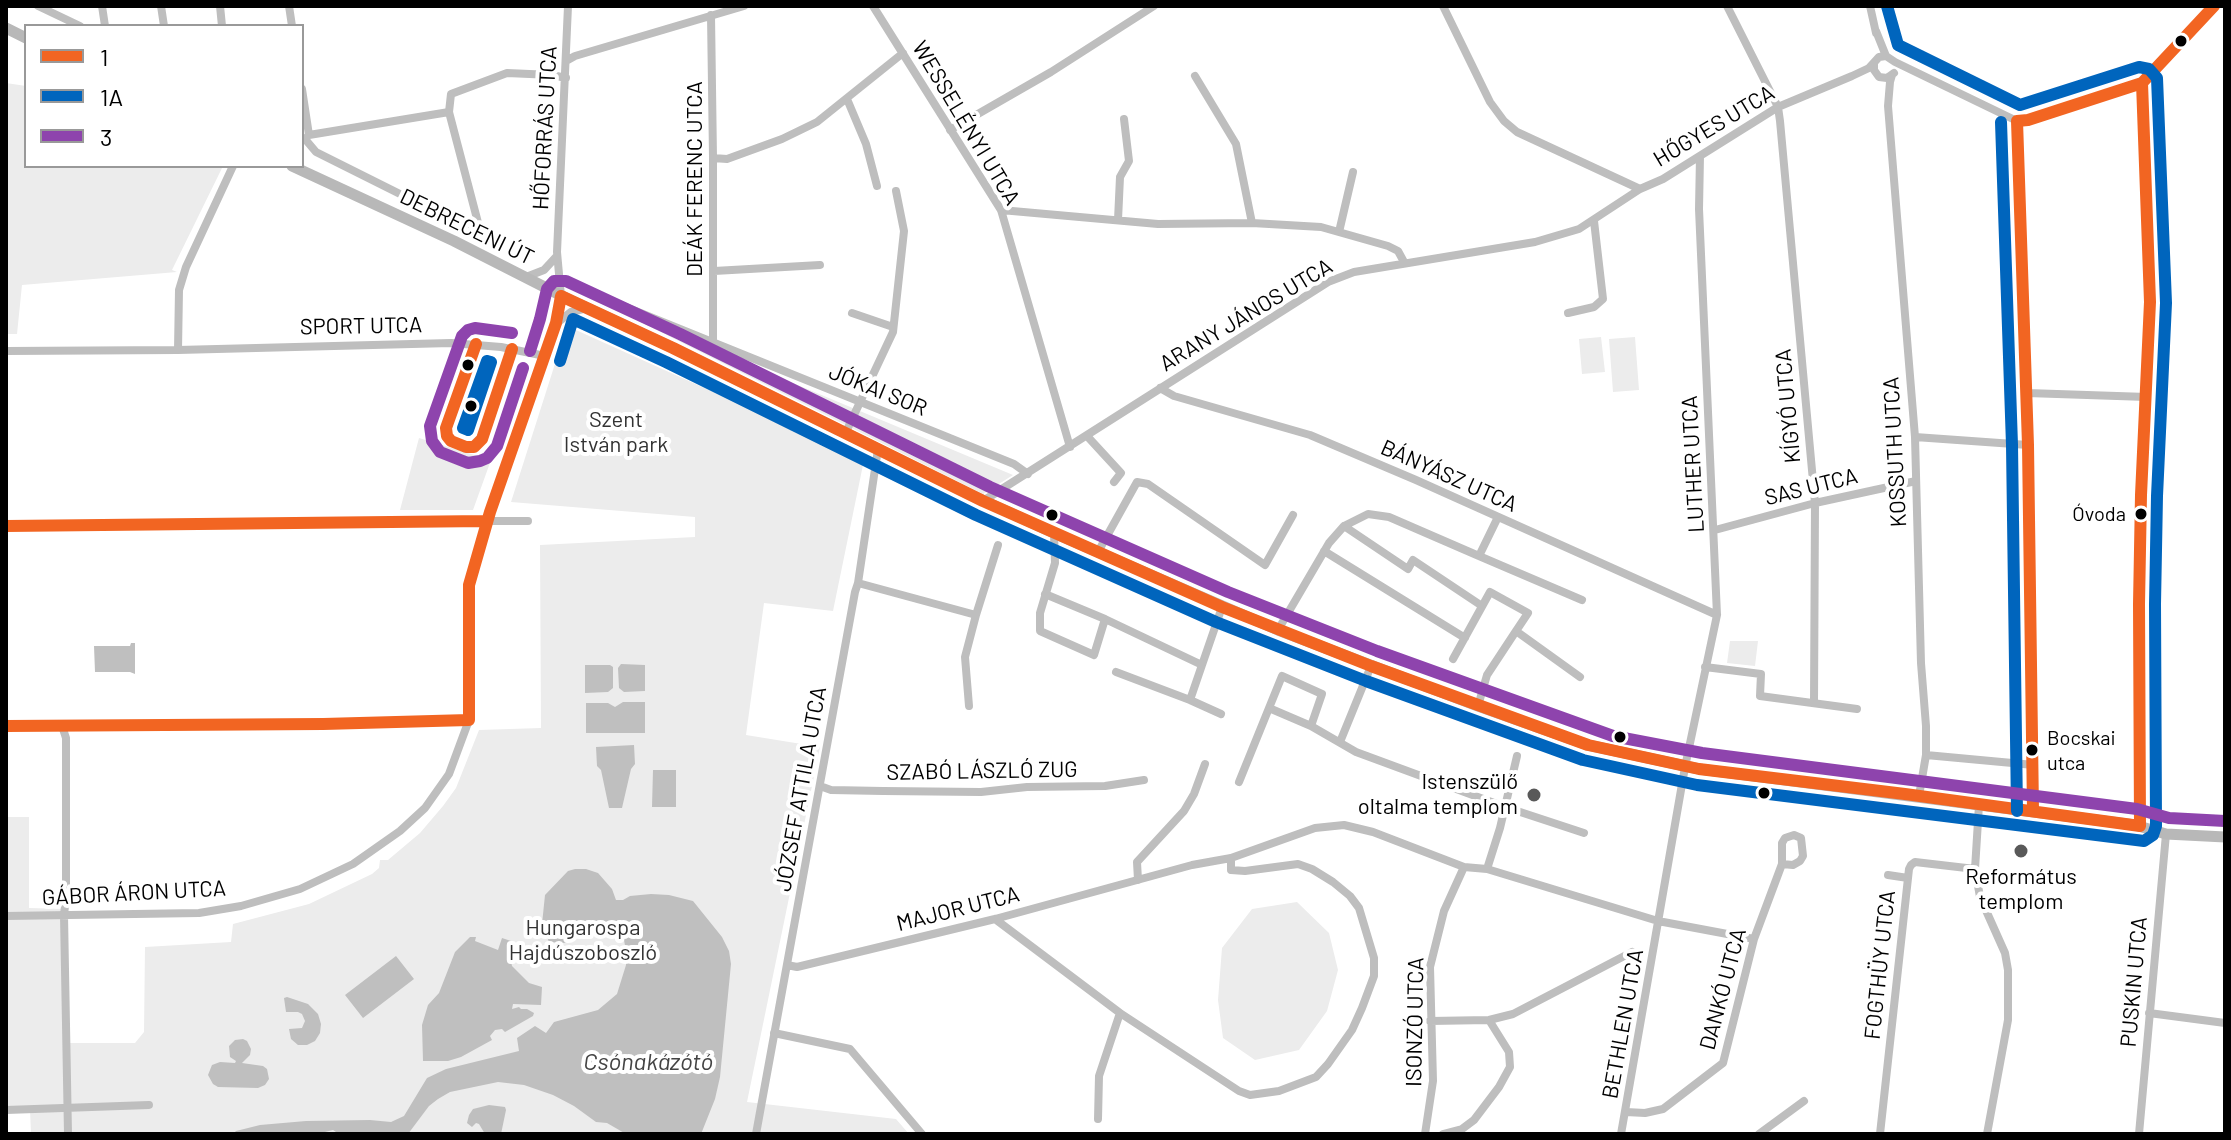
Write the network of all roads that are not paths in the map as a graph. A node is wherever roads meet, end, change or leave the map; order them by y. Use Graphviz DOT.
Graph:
graph roads {
  1 [pos="38,6"];
  2 [pos="568,6"];
  3 [pos="744,6"];
  4 [pos="873,6"];
  5 [pos="1154,6"];
  6 [pos="1443,6"];
  7 [pos="1727,6"];
  8 [pos="1870,6"];
  9 [pos="2214,6"];
  10 [pos="711,15"];
  11 [pos="76,24"];
  12 [pos="6,28"];
  13 [pos="1876,31"];
  14 [pos="24,37"];
  15 [pos="903,53"];
  16 [pos="1886,56"];
  17 [pos="566,61"];
  18 [pos="1875,61"];
  19 [pos="1894,70"];
  20 [pos="1195,76"];
  21 [pos="1852,76"];
  22 [pos="1878,76"];
  23 [pos="566,78"];
  24 [pos="2142,83"];
  25 [pos="847,99"];
  26 [pos="1888,106"];
  27 [pos="1778,107"];
  28 [pos="449,112"];
  29 [pos="1124,119"];
  30 [pos="2017,121"];
  31 [pos="950,130"];
  32 [pos="305,137"];
  33 [pos="1700,156"];
  34 [pos="713,158"];
  35 [pos="232,168"];
  36 [pos="296,168"];
  37 [pos="1353,172"];
  38 [pos="877,186"];
  39 [pos="1640,189"];
  40 [pos="896,191"];
  41 [pos="1001,210"];
  42 [pos="1118,220"];
  43 [pos="1594,221"];
  44 [pos="1252,223"];
  45 [pos="1339,232"];
  46 [pos="557,252"];
  47 [pos="1404,262"];
  48 [pos="820,265"];
  49 [pos="714,271"];
  50 [pos="526,277"];
  51 [pos="596,295"];
  52 [pos="561,296"];
  53 [pos="587,308"];
  54 [pos="852,313"];
  55 [pos="1568,313"];
  56 [pos="556,323"];
  57 [pos="893,327"];
  58 [pos="713,342"];
  59 [pos="178,350"];
  60 [pos="6,351"];
  61 [pos="545,356"];
  62 [pos="1160,388"];
  63 [pos="2027,393"];
  64 [pos="2147,397"];
  65 [pos="861,402"];
  66 [pos="845,434"];
  67 [pos="1087,436"];
  68 [pos="1915,437"];
  69 [pos="2028,445"];
  70 [pos="1070,447"];
  71 [pos="878,449"];
  72 [pos="1028,474"];
  73 [pos="1916,481"];
  74 [pos="1114,482"];
  75 [pos="983,501"];
  76 [pos="1815,503"];
  77 [pos="1293,515"];
  78 [pos="1498,517"];
  79 [pos="487,521"];
  80 [pos="528,521"];
  81 [pos="6,526"];
  82 [pos="1344,526"];
  83 [pos="1715,530"];
  84 [pos="1054,533"];
  85 [pos="998,545"];
  86 [pos="1324,551"];
  87 [pos="1098,552"];
  88 [pos="1479,556"];
  89 [pos="858,583"];
  90 [pos="1045,594"];
  91 [pos="1582,600"];
  92 [pos="1482,606"];
  93 [pos="1222,607"];
  94 [pos="976,615"];
  95 [pos="1717,615"];
  96 [pos="1105,619"];
  97 [pos="1278,630"];
  98 [pos="1516,631"];
  99 [pos="1465,638"];
  100 [pos="1453,659"];
  101 [pos="1202,665"];
  102 [pos="1371,666"];
  103 [pos="1705,667"];
  104 [pos="1116,672"];
  105 [pos="1580,677"];
  106 [pos="1190,700"];
  107 [pos="1814,703"];
  108 [pos="969,706"];
  109 [pos="1478,706"];
  110 [pos="1269,708"];
  111 [pos="1857,709"];
  112 [pos="1221,714"];
  113 [pos="469,720"];
  114 [pos="6,726"];
  115 [pos="62,726"];
  116 [pos="1311,726"];
  117 [pos="1340,742"];
  118 [pos="1926,755"];
  119 [pos="1517,756"];
  120 [pos="1205,764"];
  121 [pos="2034,765"];
  122 [pos="1685,767"];
  123 [pos="1144,780"];
  124 [pos="1239,782"];
  125 [pos="820,786"];
  126 [pos="1919,796"];
  127 [pos="1979,805"];
  128 [pos="1505,807"];
  129 [pos="2033,811"];
  130 [pos="2137,826"];
  131 [pos="1584,833"];
  132 [pos="2166,834"];
  133 [pos="2225,837"];
  134 [pos="1231,858"];
  135 [pos="1782,864"];
  136 [pos="1464,867"];
  137 [pos="1487,869"];
  138 [pos="1975,869"];
  139 [pos="1888,875"];
  140 [pos="1908,879"];
  141 [pos="1138,880"];
  142 [pos="64,915"];
  143 [pos="6,916"];
  144 [pos="995,919"];
  145 [pos="1658,921"];
  146 [pos="1754,939"];
  147 [pos="1632,952"];
  148 [pos="787,965"];
  149 [pos="1120,1013"];
  150 [pos="2149,1013"];
  151 [pos="1489,1020"];
  152 [pos="1430,1021"];
  153 [pos="2225,1023"];
  154 [pos="774,1033"];
  155 [pos="1804,1101"];
  156 [pos="149,1105"];
  157 [pos="67,1109"];
  158 [pos="6,1110"];
  159 [pos="1626,1112"];
  160 [pos="1098,1119"];
  161 [pos="68,1134"];
  162 [pos="756,1134"];
  163 [pos="922,1134"];
  164 [pos="1425,1134"];
  165 [pos="1441,1134"];
  166 [pos="1621,1134"];
  167 [pos="1759,1134"];
  168 [pos="1880,1134"];
  169 [pos="1987,1134"];
  170 [pos="2139,1134"];
  1 -- 11 [label="street"];
  2 -- 17 [label="street, HŐFORRÁS UTCA"];
  3 -- 10 [label="street"];
  4 -- 15 [label="street, WESSELÉNYI UTCA"];
  5 -- 31 [label="street"];
  6 -- 39 [label="street"];
  7 -- 27 [label="street"];
  8 -- 13 [label="street"];
  9 -- 24 [label="street"];
  10 -- 17 [label="street"];
  10 -- 34 [label="street, DEÁK FERENC UTCA"];
  12 -- 14 [label="street"];
  13 -- 16 [label="street"];
  13 -- 18 [label="street"];
  15 -- 25 [label="street"];
  15 -- 31 [label="street, WESSELÉNYI UTCA"];
  16 -- 18 [label="street"];
  16 -- 19 [label="street"];
  17 -- 23 [label="street, HŐFORRÁS UTCA"];
  18 -- 21 [label="street, HŐGYES UTCA"];
  18 -- 22 [label="street"];
  19 -- 22 [label="street"];
  19 -- 26 [label="street, KOSSUTH UTCA"];
  19 -- 30 [label="street"];
  20 -- 44 [label="street"];
  21 -- 22 [label="street, HŐGYES UTCA"];
  21 -- 27 [label="street, HŐGYES UTCA"];
  22 -- 26 [label="street, KOSSUTH UTCA"];
  23 -- 28 [label="street"];
  23 -- 46 [label="street, HŐFORRÁS UTCA"];
  24 -- 30 [label="street"];
  24 -- 64 [label="street"];
  25 -- 34 [label="street"];
  25 -- 38 [label="street"];
  26 -- 68 [label="street, KOSSUTH UTCA"];
  27 -- 33 [label="street, HŐGYES UTCA"];
  27 -- 76 [label="street, KÍGYÓ UTCA"];
  28 -- 32 [label="street"];
  28 -- 32 [label="street"];
  29 -- 42 [label="street"];
  30 -- 63 [label="street"];
  31 -- 41 [label="street, WESSELÉNYI UTCA"];
  33 -- 39 [label="street, HŐGYES UTCA"];
  33 -- 83 [label="street, LUTHER UTCA"];
  34 -- 49 [label="street, DEÁK FERENC UTCA"];
  35 -- 59 [label="street"];
  36 -- 50 [label="street, DEBRECENI ÚT"];
  37 -- 45 [label="street"];
  39 -- 43 [label="street, ARANY JÁNOS UTCA"];
  40 -- 57 [label="street"];
  41 -- 42 [label="street"];
  41 -- 70 [label="street, WESSELÉNYI UTCA"];
  42 -- 44 [label="street"];
  43 -- 47 [label="street, ARANY JÁNOS UTCA"];
  43 -- 55 [label="street"];
  44 -- 45 [label="street"];
  45 -- 47 [label="street"];
  46 -- 50 [label="street"];
  46 -- 52 [label="street, HŐFORRÁS UTCA"];
  47 -- 62 [label="street, ARANY JÁNOS UTCA"];
  48 -- 49 [label="street"];
  49 -- 58 [label="street, DEÁK FERENC UTCA"];
  50 -- 52 [label="street, DEBRECENI ÚT"];
  51 -- 58 [label="street, JÓKAI SOR"];
  52 -- 53 [label="street, DEBRECENI ÚT"];
  52 -- 56 [label="street, HŐFORRÁS UTCA"];
  53 -- 56 [label="street"];
  53 -- 66 [label="street, DEBRECENI ÚT"];
  54 -- 57 [label="street"];
  56 -- 61 [label="street, HŐFORRÁS UTCA"];
  57 -- 65 [label="street"];
  58 -- 65 [label="street, JÓKAI SOR"];
  59 -- 60 [label="street, SPORT UTCA"];
  59 -- 61 [label="street, SPORT UTCA"];
  61 -- 79 [label="street, HŐFORRÁS UTCA"];
  62 -- 67 [label="street, ARANY JÁNOS UTCA"];
  62 -- 78 [label="street, BÁNYÁSZ UTCA"];
  63 -- 64 [label="street"];
  63 -- 69 [label="street"];
  64 -- 130 [label="street"];
  65 -- 66 [label="street"];
  65 -- 72 [label="street, JÓKAI SOR"];
  66 -- 71 [label="street, DEBRECENI ÚT"];
  67 -- 70 [label="street, ARANY JÁNOS UTCA"];
  67 -- 74 [label="street"];
  68 -- 69 [label="street"];
  68 -- 73 [label="street, KOSSUTH UTCA"];
  69 -- 121 [label="street"];
  70 -- 72 [label="street, ARANY JÁNOS UTCA"];
  71 -- 75 [label="street, DEBRECENI ÚT"];
  71 -- 89 [label="street, JÓZSEF ATTILA UTCA"];
  72 -- 75 [label="street, ARANY JÁNOS UTCA"];
  73 -- 76 [label="street, SAS UTCA"];
  73 -- 118 [label="street, KOSSUTH UTCA"];
  75 -- 84 [label="street, DEBRECENI ÚT"];
  76 -- 83 [label="street, SAS UTCA"];
  76 -- 107 [label="street, KÍGYÓ UTCA"];
  77 -- 87 [label="street"];
  78 -- 88 [label="street"];
  78 -- 95 [label="street, BÁNYÁSZ UTCA"];
  79 -- 80 [label="street"];
  79 -- 81 [label="street"];
  79 -- 113 [label="street, HŐFORRÁS UTCA"];
  82 -- 86 [label="street"];
  82 -- 88 [label="street"];
  82 -- 92 [label="street"];
  83 -- 95 [label="street, LUTHER UTCA"];
  84 -- 87 [label="street, DEBRECENI ÚT"];
  84 -- 90 [label="street"];
  85 -- 94 [label="street"];
  86 -- 97 [label="street"];
  86 -- 99 [label="street"];
  87 -- 93 [label="street, DEBRECENI ÚT"];
  88 -- 91 [label="street"];
  89 -- 94 [label="street"];
  89 -- 125 [label="street, JÓZSEF ATTILA UTCA"];
  90 -- 96 [label="street"];
  90 -- 96 [label="street"];
  92 -- 98 [label="street"];
  92 -- 99 [label="street"];
  93 -- 97 [label="street, DEBRECENI ÚT"];
  93 -- 101 [label="street"];
  94 -- 108 [label="street"];
  95 -- 103 [label="street, LUTHER UTCA"];
  96 -- 101 [label="street"];
  97 -- 102 [label="street, DEBRECENI ÚT"];
  98 -- 105 [label="street"];
  98 -- 109 [label="street"];
  99 -- 100 [label="street"];
  101 -- 106 [label="street"];
  102 -- 109 [label="street, DEBRECENI ÚT"];
  102 -- 117 [label="street"];
  103 -- 107 [label="street"];
  103 -- 122 [label="street, LUTHER UTCA"];
  104 -- 106 [label="street"];
  106 -- 112 [label="street"];
  107 -- 111 [label="street"];
  109 -- 122 [label="street, DEBRECENI ÚT"];
  110 -- 116 [label="street"];
  110 -- 116 [label="street"];
  110 -- 124 [label="street"];
  113 -- 115 [label="street"];
  113 -- 142 [label="street, GÁBOR ÁRON UTCA"];
  114 -- 115 [label="street"];
  115 -- 142 [label="street"];
  116 -- 117 [label="street"];
  117 -- 128 [label="street"];
  118 -- 121 [label="street"];
  118 -- 126 [label="street, KOSSUTH UTCA"];
  119 -- 128 [label="street"];
  120 -- 141 [label="street"];
  121 -- 129 [label="street"];
  122 -- 126 [label="street, DEBRECENI ÚT"];
  122 -- 145 [label="street, BETHLEN UTCA"];
  123 -- 125 [label="street, SZABÓ LÁSZLÓ ZUG"];
  125 -- 148 [label="street, JÓZSEF ATTILA UTCA"];
  126 -- 127 [label="street, DEBRECENI ÚT"];
  127 -- 129 [label="street, DEBRECENI ÚT"];
  127 -- 138 [label="street"];
  128 -- 131 [label="street"];
  128 -- 137 [label="street"];
  129 -- 130 [label="street, DEBRECENI ÚT"];
  130 -- 132 [label="street, DEBRECENI ÚT"];
  132 -- 133 [label="street, DEBRECENI ÚT"];
  132 -- 150 [label="street, PUSKIN UTCA"];
  134 -- 136 [label="street, MAJOR UTCA"];
  134 -- 141 [label="street, MAJOR UTCA"];
  134 -- 149 [label="street"];
  135 -- 146 [label="street, DANKÓ UTCA"];
  136 -- 137 [label="street, MAJOR UTCA"];
  136 -- 152 [label="street, ISONZÓ UTCA"];
  137 -- 145 [label="street, MAJOR UTCA"];
  138 -- 140 [label="street, FOGTHÜY UTCA"];
  138 -- 169 [label="street"];
  139 -- 140 [label="street"];
  140 -- 168 [label="street, FOGTHÜY UTCA"];
  141 -- 144 [label="street, MAJOR UTCA"];
  142 -- 143 [label="street, GÁBOR ÁRON UTCA"];
  142 -- 157 [label="street"];
  144 -- 148 [label="street, MAJOR UTCA"];
  144 -- 149 [label="street"];
  145 -- 146 [label="street, BETHLEN UTCA"];
  145 -- 159 [label="street, BETHLEN UTCA"];
  146 -- 159 [label="street, DANKÓ UTCA"];
  147 -- 151 [label="street"];
  148 -- 154 [label="street, JÓZSEF ATTILA UTCA"];
  149 -- 160 [label="street"];
  150 -- 153 [label="street"];
  150 -- 170 [label="street, PUSKIN UTCA"];
  151 -- 152 [label="street"];
  151 -- 165 [label="street"];
  152 -- 164 [label="street, ISONZÓ UTCA"];
  154 -- 162 [label="street, JÓZSEF ATTILA UTCA"];
  154 -- 163 [label="street"];
  155 -- 167 [label="street"];
  156 -- 157 [label="street"];
  157 -- 158 [label="street"];
  157 -- 161 [label="street"];
  159 -- 166 [label="street, BETHLEN UTCA"];
  164 -- 165 [label="street"];
}
